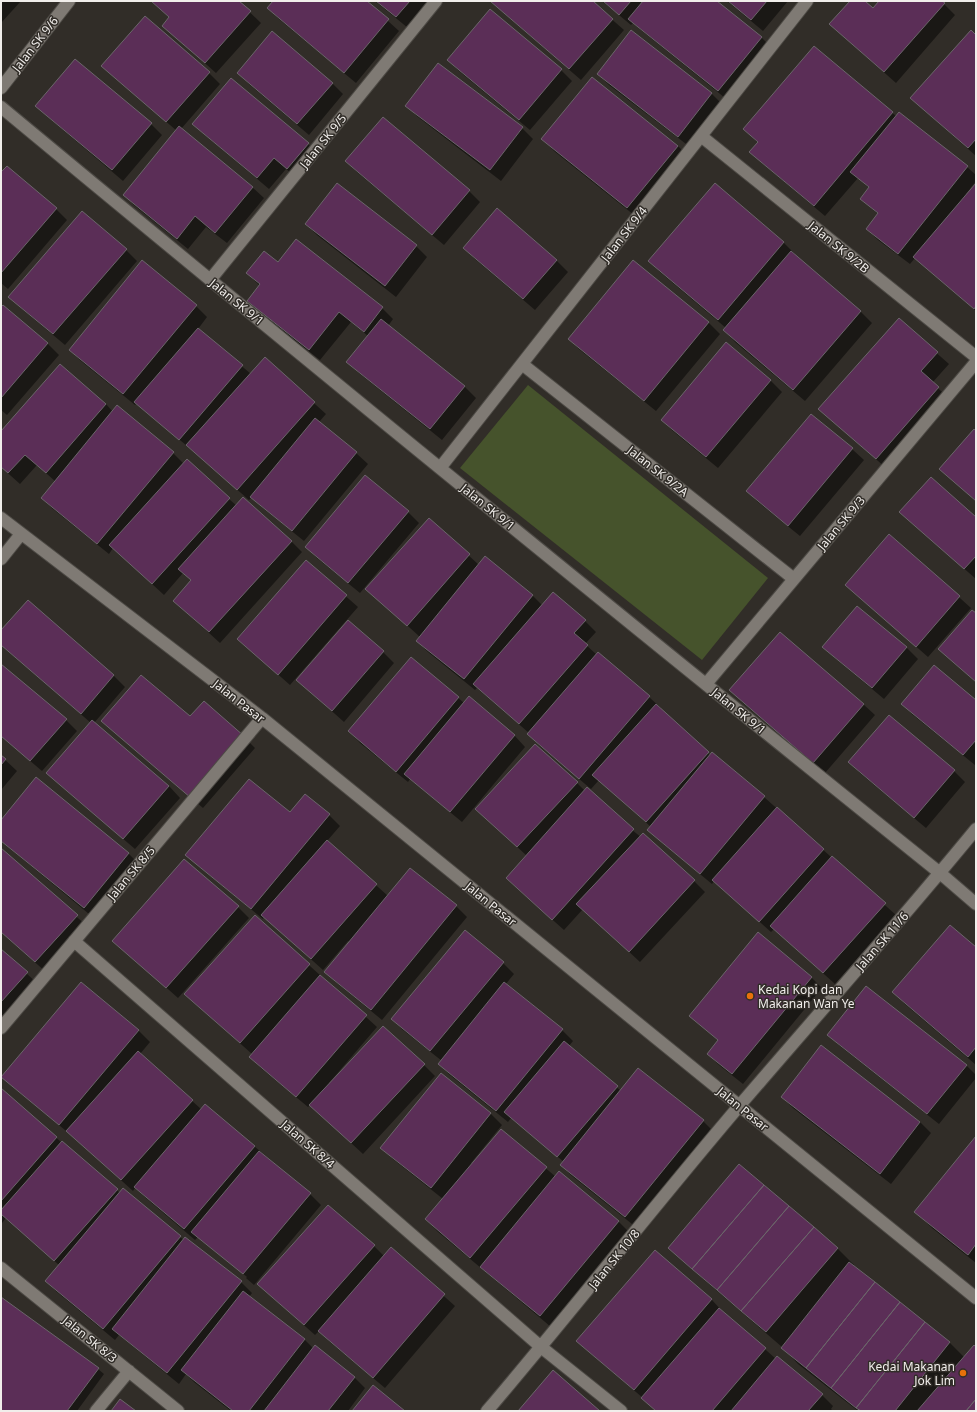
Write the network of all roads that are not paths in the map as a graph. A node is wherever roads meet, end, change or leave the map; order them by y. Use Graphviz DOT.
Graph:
graph roads {
  1 [pos="69,1"];
  2 [pos="436,1"];
  3 [pos="807,1"];
  4 [pos="1,88"];
  5 [pos="1,107"];
  6 [pos="701,136"];
  7 [pos="210,280"];
  8 [pos="976,357"];
  9 [pos="976,362"];
  10 [pos="522,364"];
  11 [pos="440,468"];
  12 [pos="1,518"];
  13 [pos="21,534"];
  14 [pos="1,559"];
  15 [pos="794,579"];
  16 [pos="706,684"];
  17 [pos="262,718"];
  18 [pos="976,829"];
  19 [pos="940,873"];
  20 [pos="976,904"];
  21 [pos="74,941"];
  22 [pos="1,1028"];
  23 [pos="739,1106"];
  24 [pos="1,1268"];
  25 [pos="976,1298"];
  26 [pos="541,1347"];
  27 [pos="129,1371"];
  28 [pos="96,1411"];
  29 [pos="178,1411"];
  30 [pos="486,1411"];
  31 [pos="621,1411"];
  1 -- 4 [label="street, Jalan SK 9/6"];
  2 -- 7 [label="street, Jalan SK 9/5"];
  3 -- 6 [label="street, Jalan SK 9/4"];
  5 -- 7 [label="street, Jalan SK 9/1"];
  6 -- 8 [label="street, Jalan SK 9/2B"];
  6 -- 10 [label="street, Jalan SK 9/4"];
  7 -- 11 [label="street, Jalan SK 9/1"];
  9 -- 15 [label="street, Jalan SK 9/3"];
  10 -- 11 [label="street, Jalan SK 9/4"];
  10 -- 15 [label="street, Jalan SK 9/2A"];
  11 -- 16 [label="street, Jalan SK 9/1"];
  12 -- 13 [label="street, Jalan Pasar"];
  13 -- 14 [label="street"];
  13 -- 17 [label="street, Jalan Pasar"];
  15 -- 16 [label="street, Jalan SK 9/3"];
  16 -- 19 [label="street, Jalan SK 9/1"];
  17 -- 21 [label="street, Jalan SK 8/5"];
  17 -- 23 [label="street, Jalan Pasar"];
  18 -- 19 [label="street, Jalan SK 11/6"];
  19 -- 20 [label="street, Jalan SK 9/1"];
  19 -- 23 [label="street, Jalan SK 11/6"];
  21 -- 22 [label="street, Jalan SK 8/5"];
  21 -- 26 [label="street, Jalan SK 8/4"];
  23 -- 25 [label="street, Jalan Pasar"];
  23 -- 26 [label="street, Jalan SK 10/8"];
  24 -- 27 [label="street, Jalan SK 8/3"];
  26 -- 30 [label="street, Jalan SK 10/8"];
  26 -- 31 [label="street, Jalan SK 8/4"];
  27 -- 28 [label="street"];
  27 -- 29 [label="street, Jalan SK 8/3"];
}
